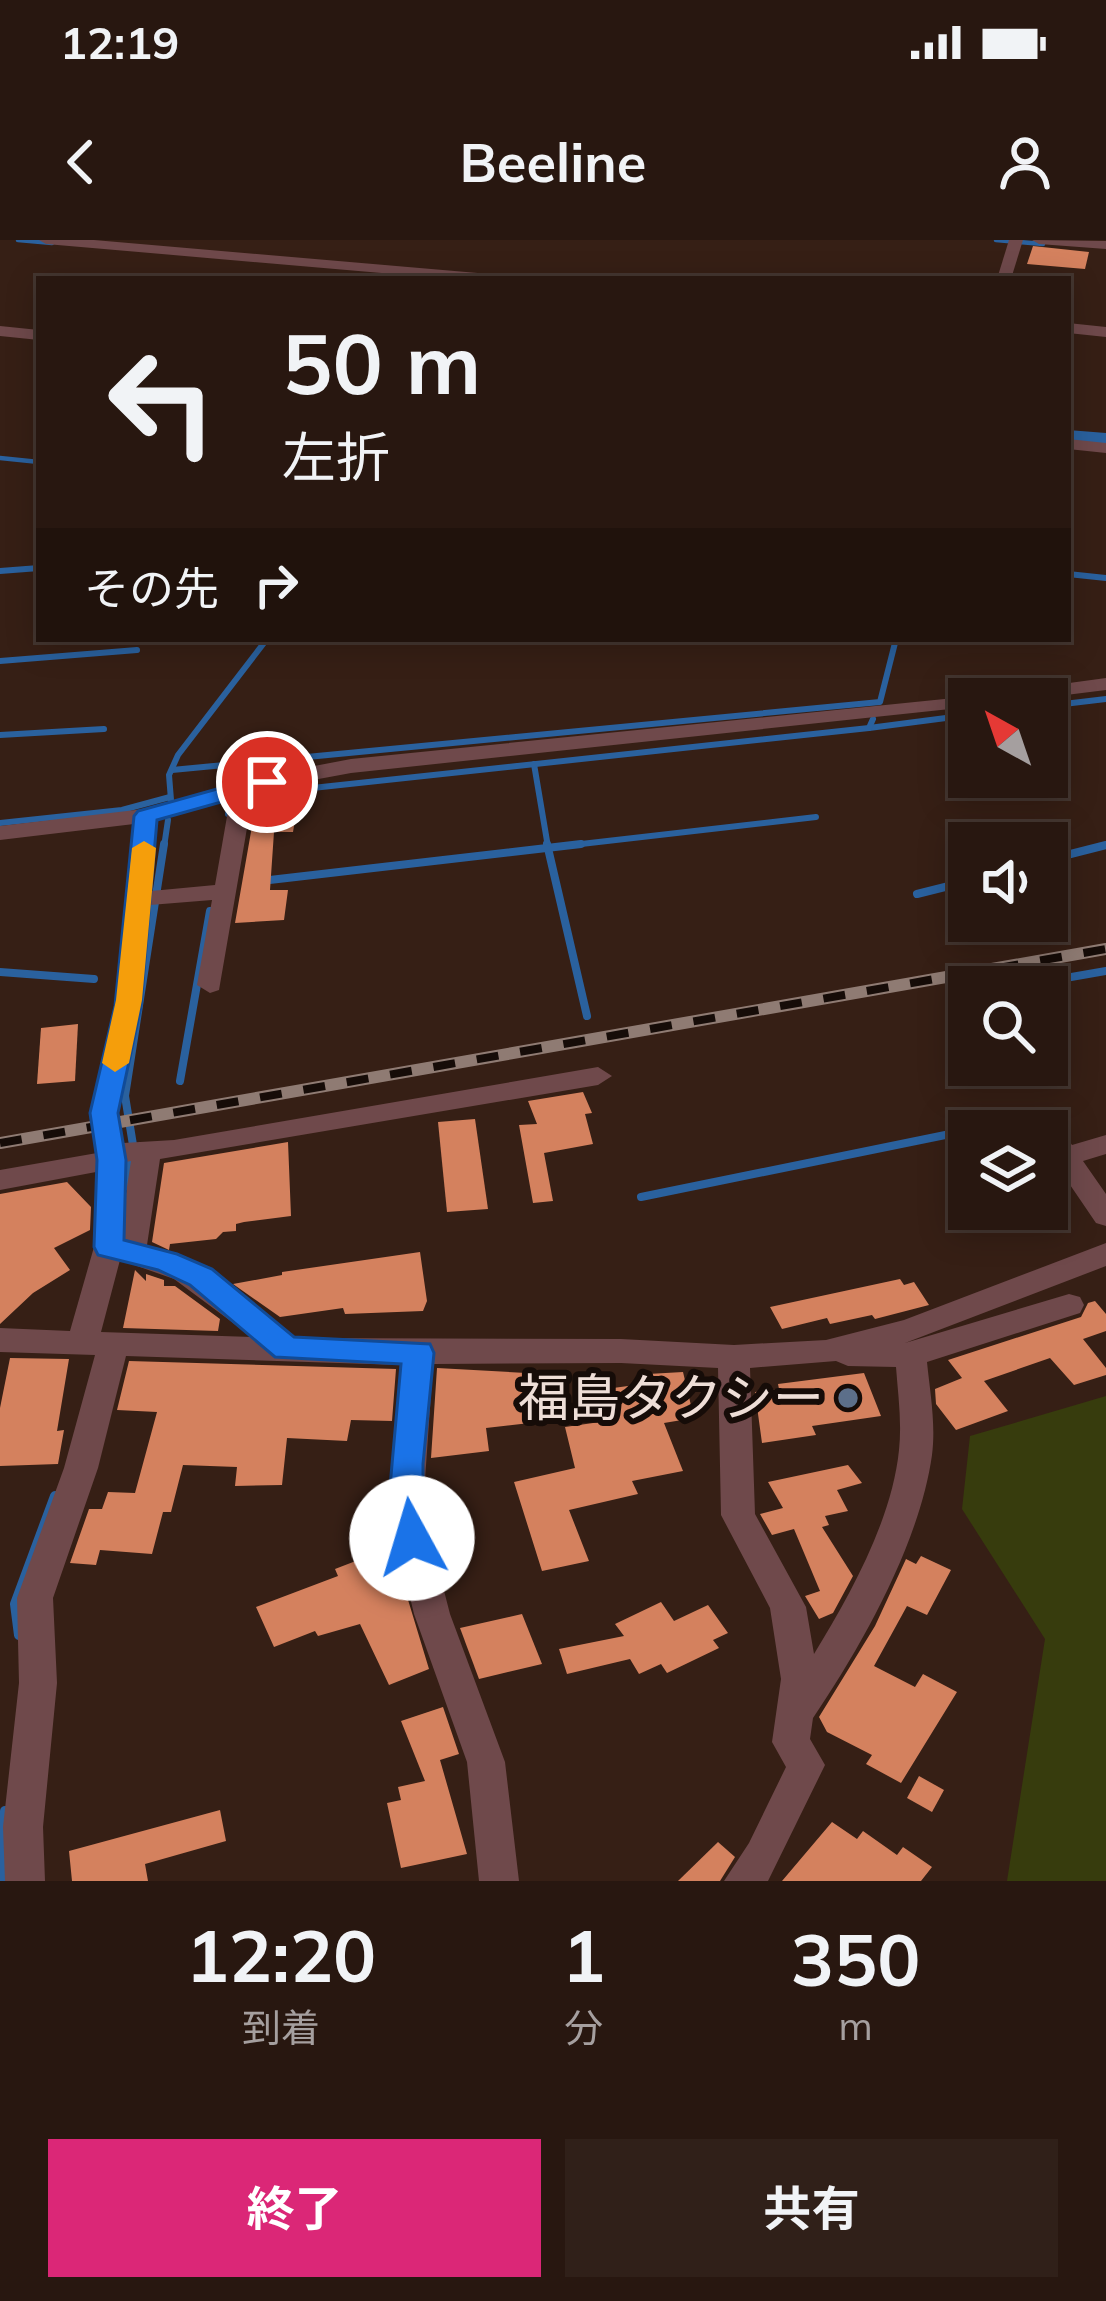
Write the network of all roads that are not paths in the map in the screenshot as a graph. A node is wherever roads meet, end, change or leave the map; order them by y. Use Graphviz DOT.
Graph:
graph roads {
  1 [pos="46,240"];
  2 [pos="1039,240"];
  3 [pos="1016,241"];
  4 [pos="1106,245"];
  5 [pos="465,276"];
  6 [pos="1005,276"];
  7 [pos="1071,328"];
  8 [pos="0,331"];
  9 [pos="1106,332"];
  10 [pos="36,335"];
  11 [pos="0,342"];
  12 [pos="36,346"];
  13 [pos="1071,432"];
  14 [pos="1106,436"];
  15 [pos="1071,444"];
  16 [pos="1106,448"];
  17 [pos="1106,684"];
  18 [pos="1068,689"];
  19 [pos="948,702"];
  20 [pos="240,806"];
  21 [pos="146,816"];
  22 [pos="0,833"];
  23 [pos="217,892"];
  24 [pos="151,898"];
  25 [pos="210,985"];
  26 [pos="598,1076"];
  27 [pos="1106,1144"];
  28 [pos="126,1153"];
  29 [pos="1068,1156"];
  30 [pos="0,1180"];
  31 [pos="1106,1216"];
  32 [pos="120,1249"];
  33 [pos="1106,1254"];
  34 [pos="1069,1305"];
  35 [pos="0,1340"];
  36 [pos="99,1341"];
  37 [pos="286,1349"];
  38 [pos="826,1352"];
  39 [pos="418,1353"];
  40 [pos="910,1355"];
  41 [pos="734,1357"];
  42 [pos="795,1713"];
  43 [pos="26,1881"];
  44 [pos="499,1881"];
  45 [pos="744,1881"];
  1 -- 5 [label="street"];
  2 -- 4 [label="street"];
  3 -- 6 [label="street"];
  7 -- 9 [label="street"];
  8 -- 10 [label="street"];
  11 -- 12 [label="street"];
  13 -- 14 [label="street"];
  15 -- 16 [label="street"];
  17 -- 18 [label="street"];
  19 -- 21 [label="street"];
  20 -- 23 [label="street"];
  21 -- 22 [label="street"];
  21 -- 24 [label="street"];
  23 -- 24 [label="street"];
  23 -- 25 [label="street"];
  24 -- 28 [label="street"];
  26 -- 28 [label="street"];
  27 -- 29 [label="street"];
  28 -- 30 [label="street"];
  28 -- 32 [label="street"];
  29 -- 31 [label="street"];
  32 -- 36 [label="street"];
  32 -- 37 [label="street"];
  33 -- 38 [label="street"];
  34 -- 40 [label="street"];
  35 -- 36 [label="street"];
  36 -- 37 [label="street"];
  36 -- 43 [label="street"];
  37 -- 39 [label="street"];
  38 -- 40 [label="street"];
  38 -- 41 [label="street"];
  39 -- 41 [label="street"];
  39 -- 44 [label="street"];
  40 -- 42 [label="street"];
  41 -- 42 [label="street"];
  42 -- 45 [label="street"];
}
